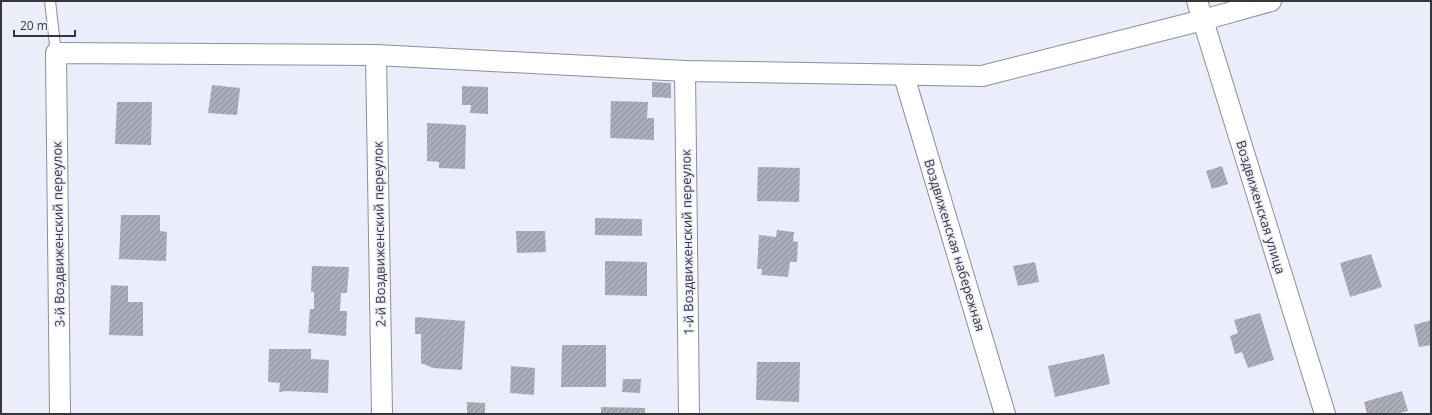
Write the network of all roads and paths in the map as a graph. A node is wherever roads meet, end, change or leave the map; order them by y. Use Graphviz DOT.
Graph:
graph roads {
  1 [pos="50,1"];
  2 [pos="1197,1"];
  3 [pos="1271,1"];
  4 [pos="1203,20"];
  5 [pos="56,53"];
  6 [pos="376,55"];
  7 [pos="685,71"];
  8 [pos="904,76"];
  9 [pos="60,414"];
  10 [pos="382,414"];
  11 [pos="689,414"];
  12 [pos="1005,414"];
  13 [pos="1325,414"];
  1 -- 5 [label="lane"];
  2 -- 4 [label="street, Воздвиженская улица"];
  3 -- 4 [label="street"];
  4 -- 8 [label="street"];
  4 -- 13 [label="street, Воздвиженская улица"];
  5 -- 6 [label="street"];
  5 -- 9 [label="street, 3-й Воздвиженский переулок"];
  6 -- 7 [label="street"];
  6 -- 10 [label="street, 2-й Воздвиженский переулок"];
  7 -- 8 [label="street"];
  7 -- 11 [label="street, 1-й Воздвиженский переулок"];
  8 -- 12 [label="street, Воздвиженская набережная"];
}
